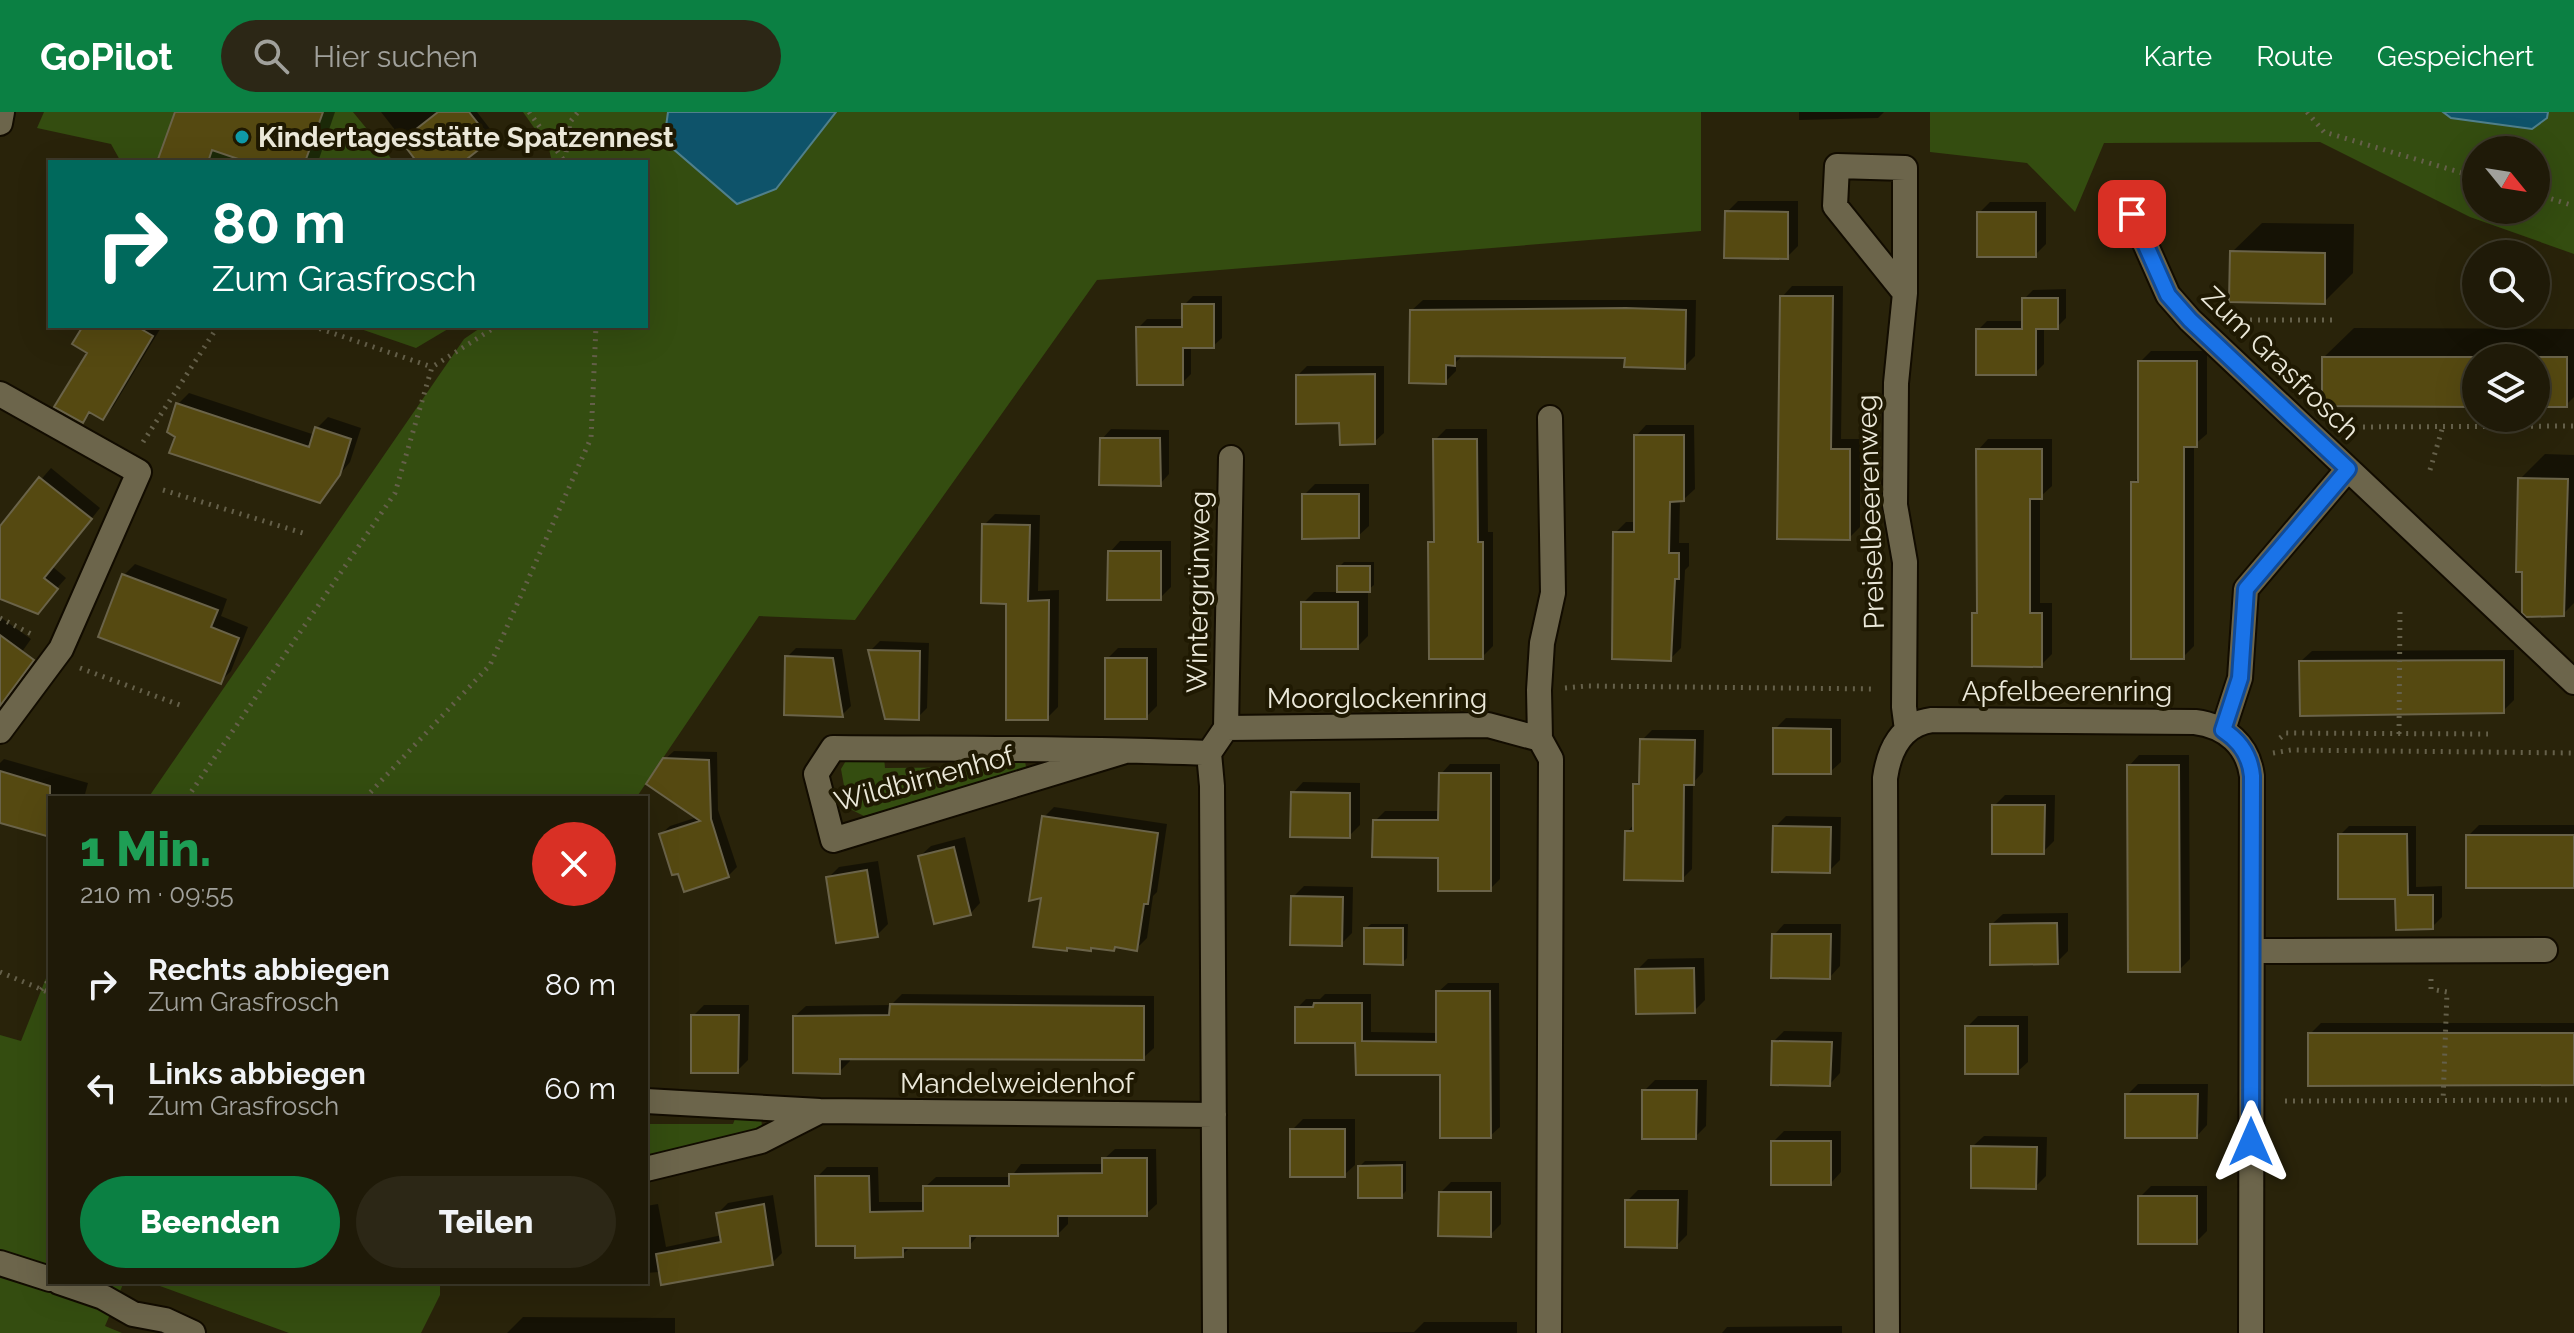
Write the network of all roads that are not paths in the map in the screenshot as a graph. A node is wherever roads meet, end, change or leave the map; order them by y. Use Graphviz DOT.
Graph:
graph roads {
  1 [pos="2,112"];
  2 [pos="0,123"];
  3 [pos="2132,214"];
  4 [pos="1905,293"];
  5 [pos="0,394"];
  6 [pos="1550,418"];
  7 [pos="1231,458"];
  8 [pos="2348,469"];
  9 [pos="2574,682"];
  10 [pos="1226,728"];
  11 [pos="1907,730"];
  12 [pos="2223,730"];
  13 [pos="0,731"];
  14 [pos="1540,739"];
  15 [pos="1125,751"];
  16 [pos="1209,753"];
  17 [pos="2545,950"];
  18 [pos="2252,951"];
  19 [pos="648,1101"];
  20 [pos="820,1111"];
  21 [pos="1214,1115"];
  22 [pos="648,1169"];
  23 [pos="0,1263"];
  24 [pos="48,1278"];
  25 [pos="65,1284"];
  26 [pos="193,1333"];
  27 [pos="1215,1333"];
  28 [pos="1549,1333"];
  29 [pos="1887,1333"];
  30 [pos="2251,1333"];
  1 -- 2 [label="street"];
  3 -- 8 [label="street, Zum Grasfrosch"];
  4 -- 4 [label="street, Preiselbeerenweg"];
  4 -- 11 [label="street, Preiselbeerenweg"];
  5 -- 13 [label="street"];
  6 -- 14 [label="street"];
  7 -- 10 [label="street, Wintergrünweg"];
  8 -- 9 [label="street, Zum Grasfrosch"];
  8 -- 12 [label="street, Zum Grasfrosch"];
  10 -- 14 [label="street, Moorglockenring"];
  10 -- 16 [label="street"];
  11 -- 12 [label="street, Apfelbeerenring"];
  11 -- 29 [label="street"];
  12 -- 18 [label="street"];
  14 -- 28 [label="street"];
  15 -- 15 [label="street, Wildbirnenhof"];
  15 -- 16 [label="street, Wildbirnenhof"];
  16 -- 21 [label="street"];
  17 -- 18 [label="street"];
  18 -- 30 [label="street"];
  19 -- 20 [label="street, Mandelweidenhof"];
  20 -- 21 [label="street, Mandelweidenhof"];
  20 -- 22 [label="street, Mandelweidenhof"];
  21 -- 27 [label="street"];
  23 -- 24 [label="street"];
  25 -- 26 [label="street"];
}
